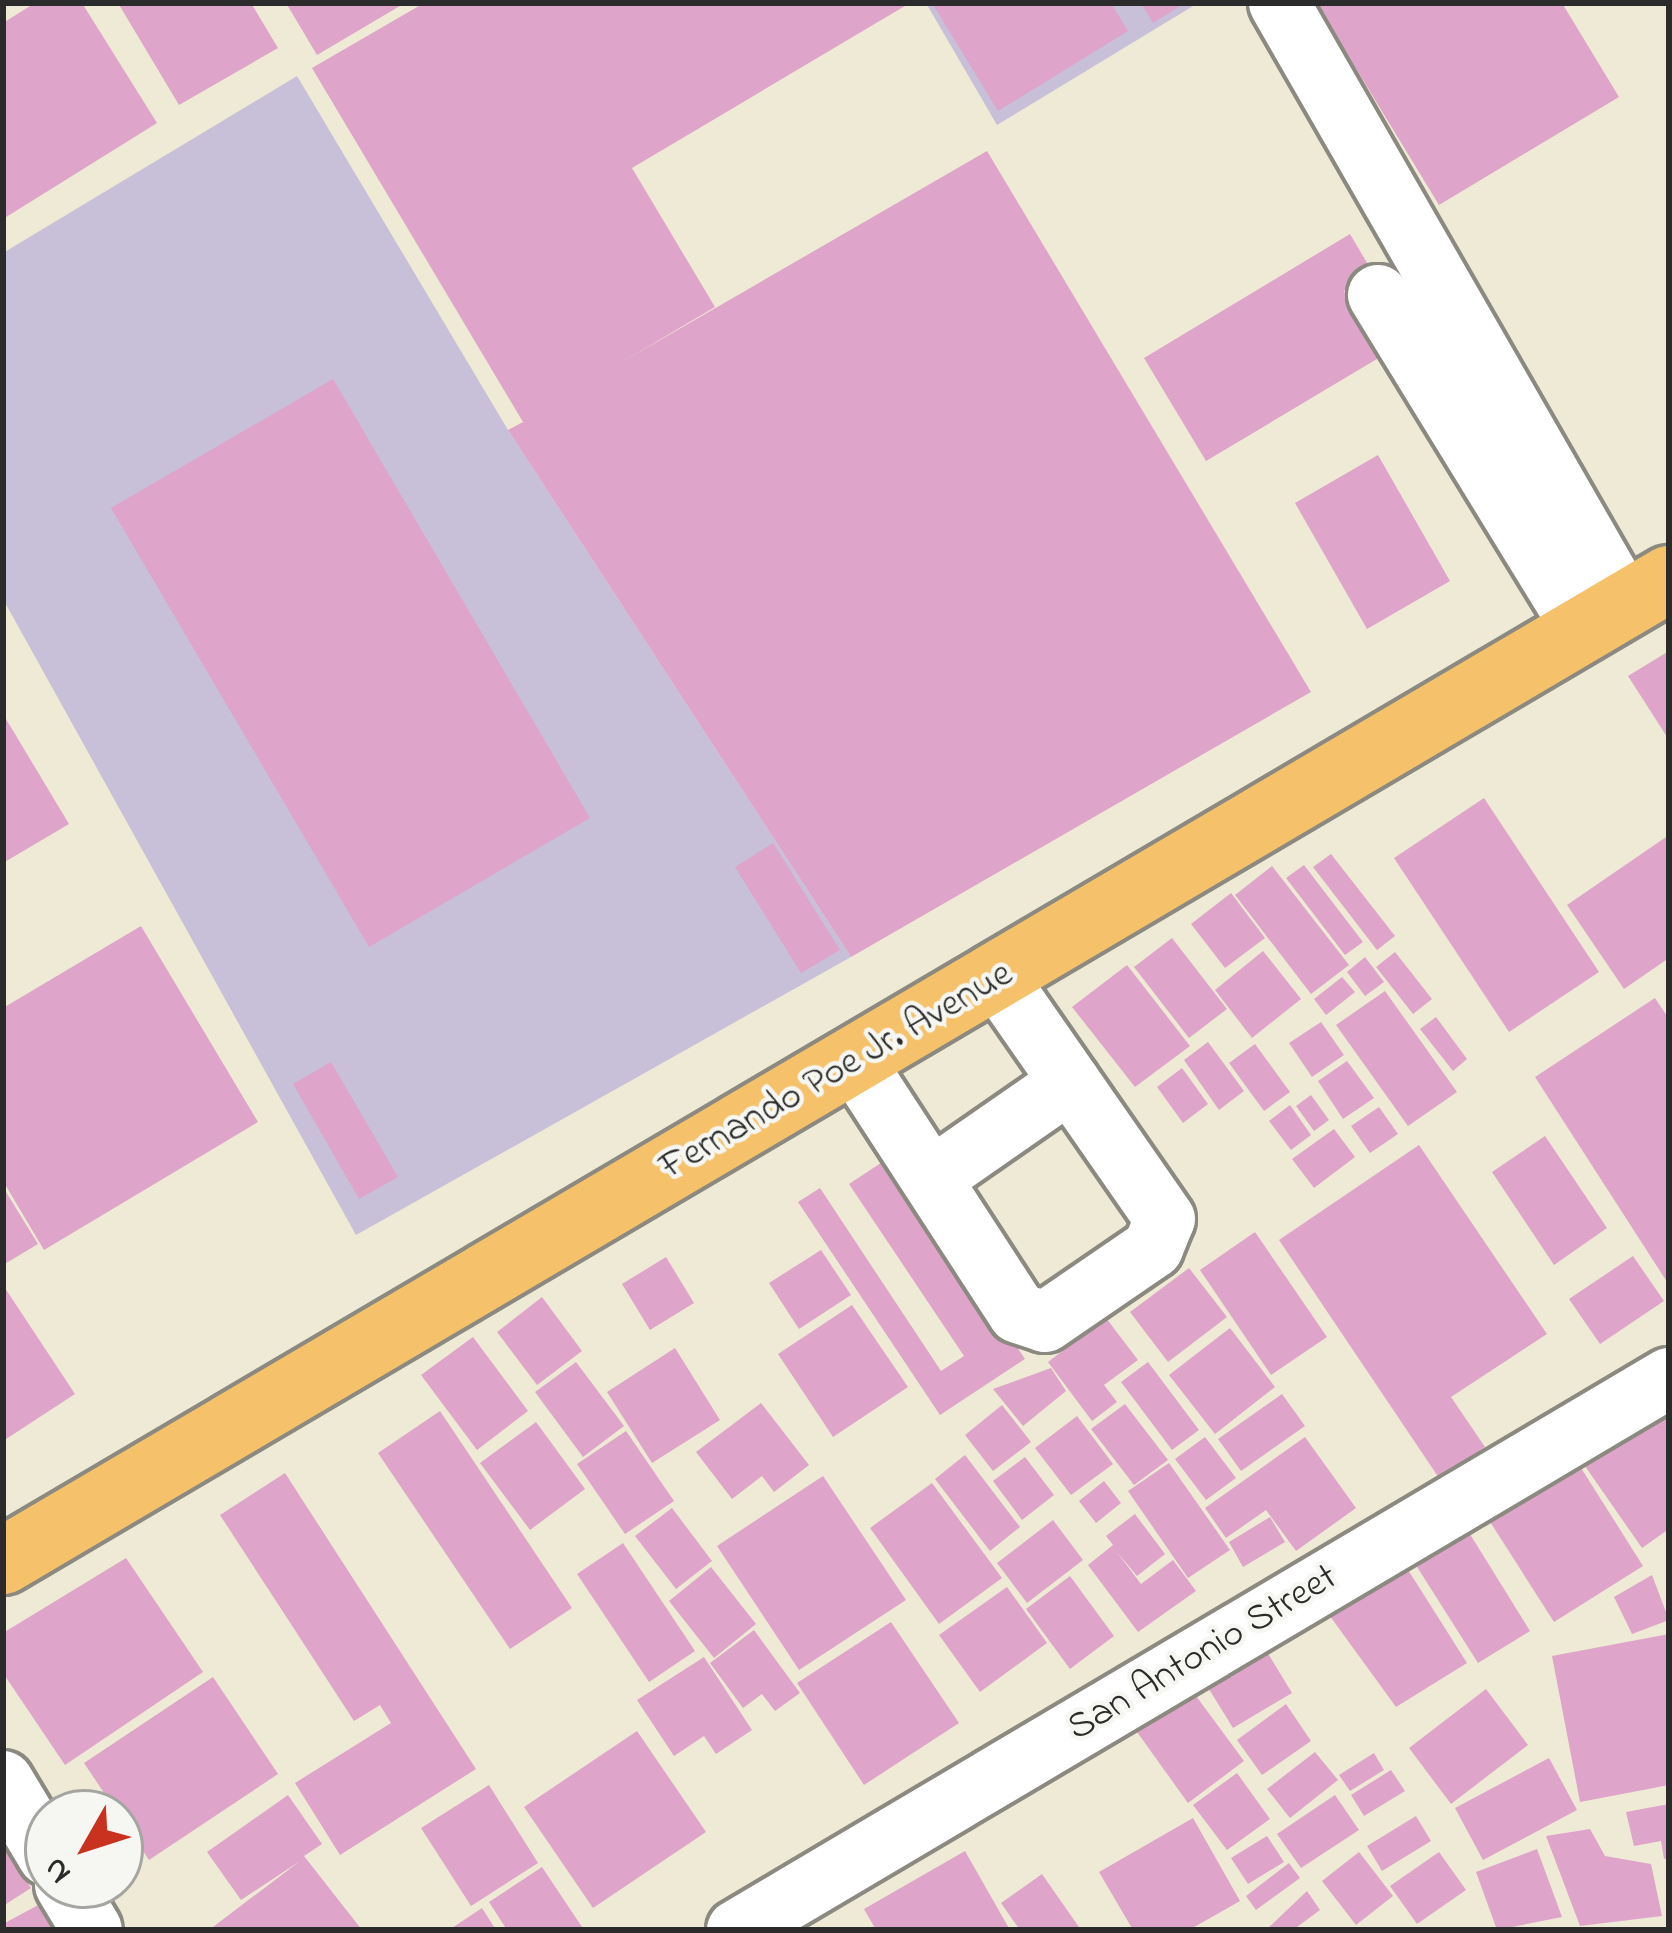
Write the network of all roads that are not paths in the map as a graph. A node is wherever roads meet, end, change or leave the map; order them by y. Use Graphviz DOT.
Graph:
graph roads {
  1 [pos="1279,3"];
  2 [pos="1378,295"];
  3 [pos="1626,605"];
  4 [pos="998,979"];
  5 [pos="855,1062"];
  6 [pos="1070,1082"];
  7 [pos="932,1178"];
  8 [pos="1669,1378"];
  9 [pos="3,1562"];
  10 [pos="3,1781"];
  11 [pos="24,1816"];
  12 [pos="737,1930"];
  1 -- 3 [label="street"];
  2 -- 3 [label="street"];
  3 -- 4 [label="main road, Fernando Poe Jr. Avenue"];
  4 -- 5 [label="main road, Fernando Poe Jr. Avenue"];
  4 -- 6 [label="street"];
  5 -- 7 [label="street"];
  5 -- 9 [label="main road, Fernando Poe Jr. Avenue"];
  6 -- 7 [label="street"];
  6 -- 7 [label="street"];
  8 -- 12 [label="street, San Antonio Street"];
  10 -- 11 [label="street"];
}
